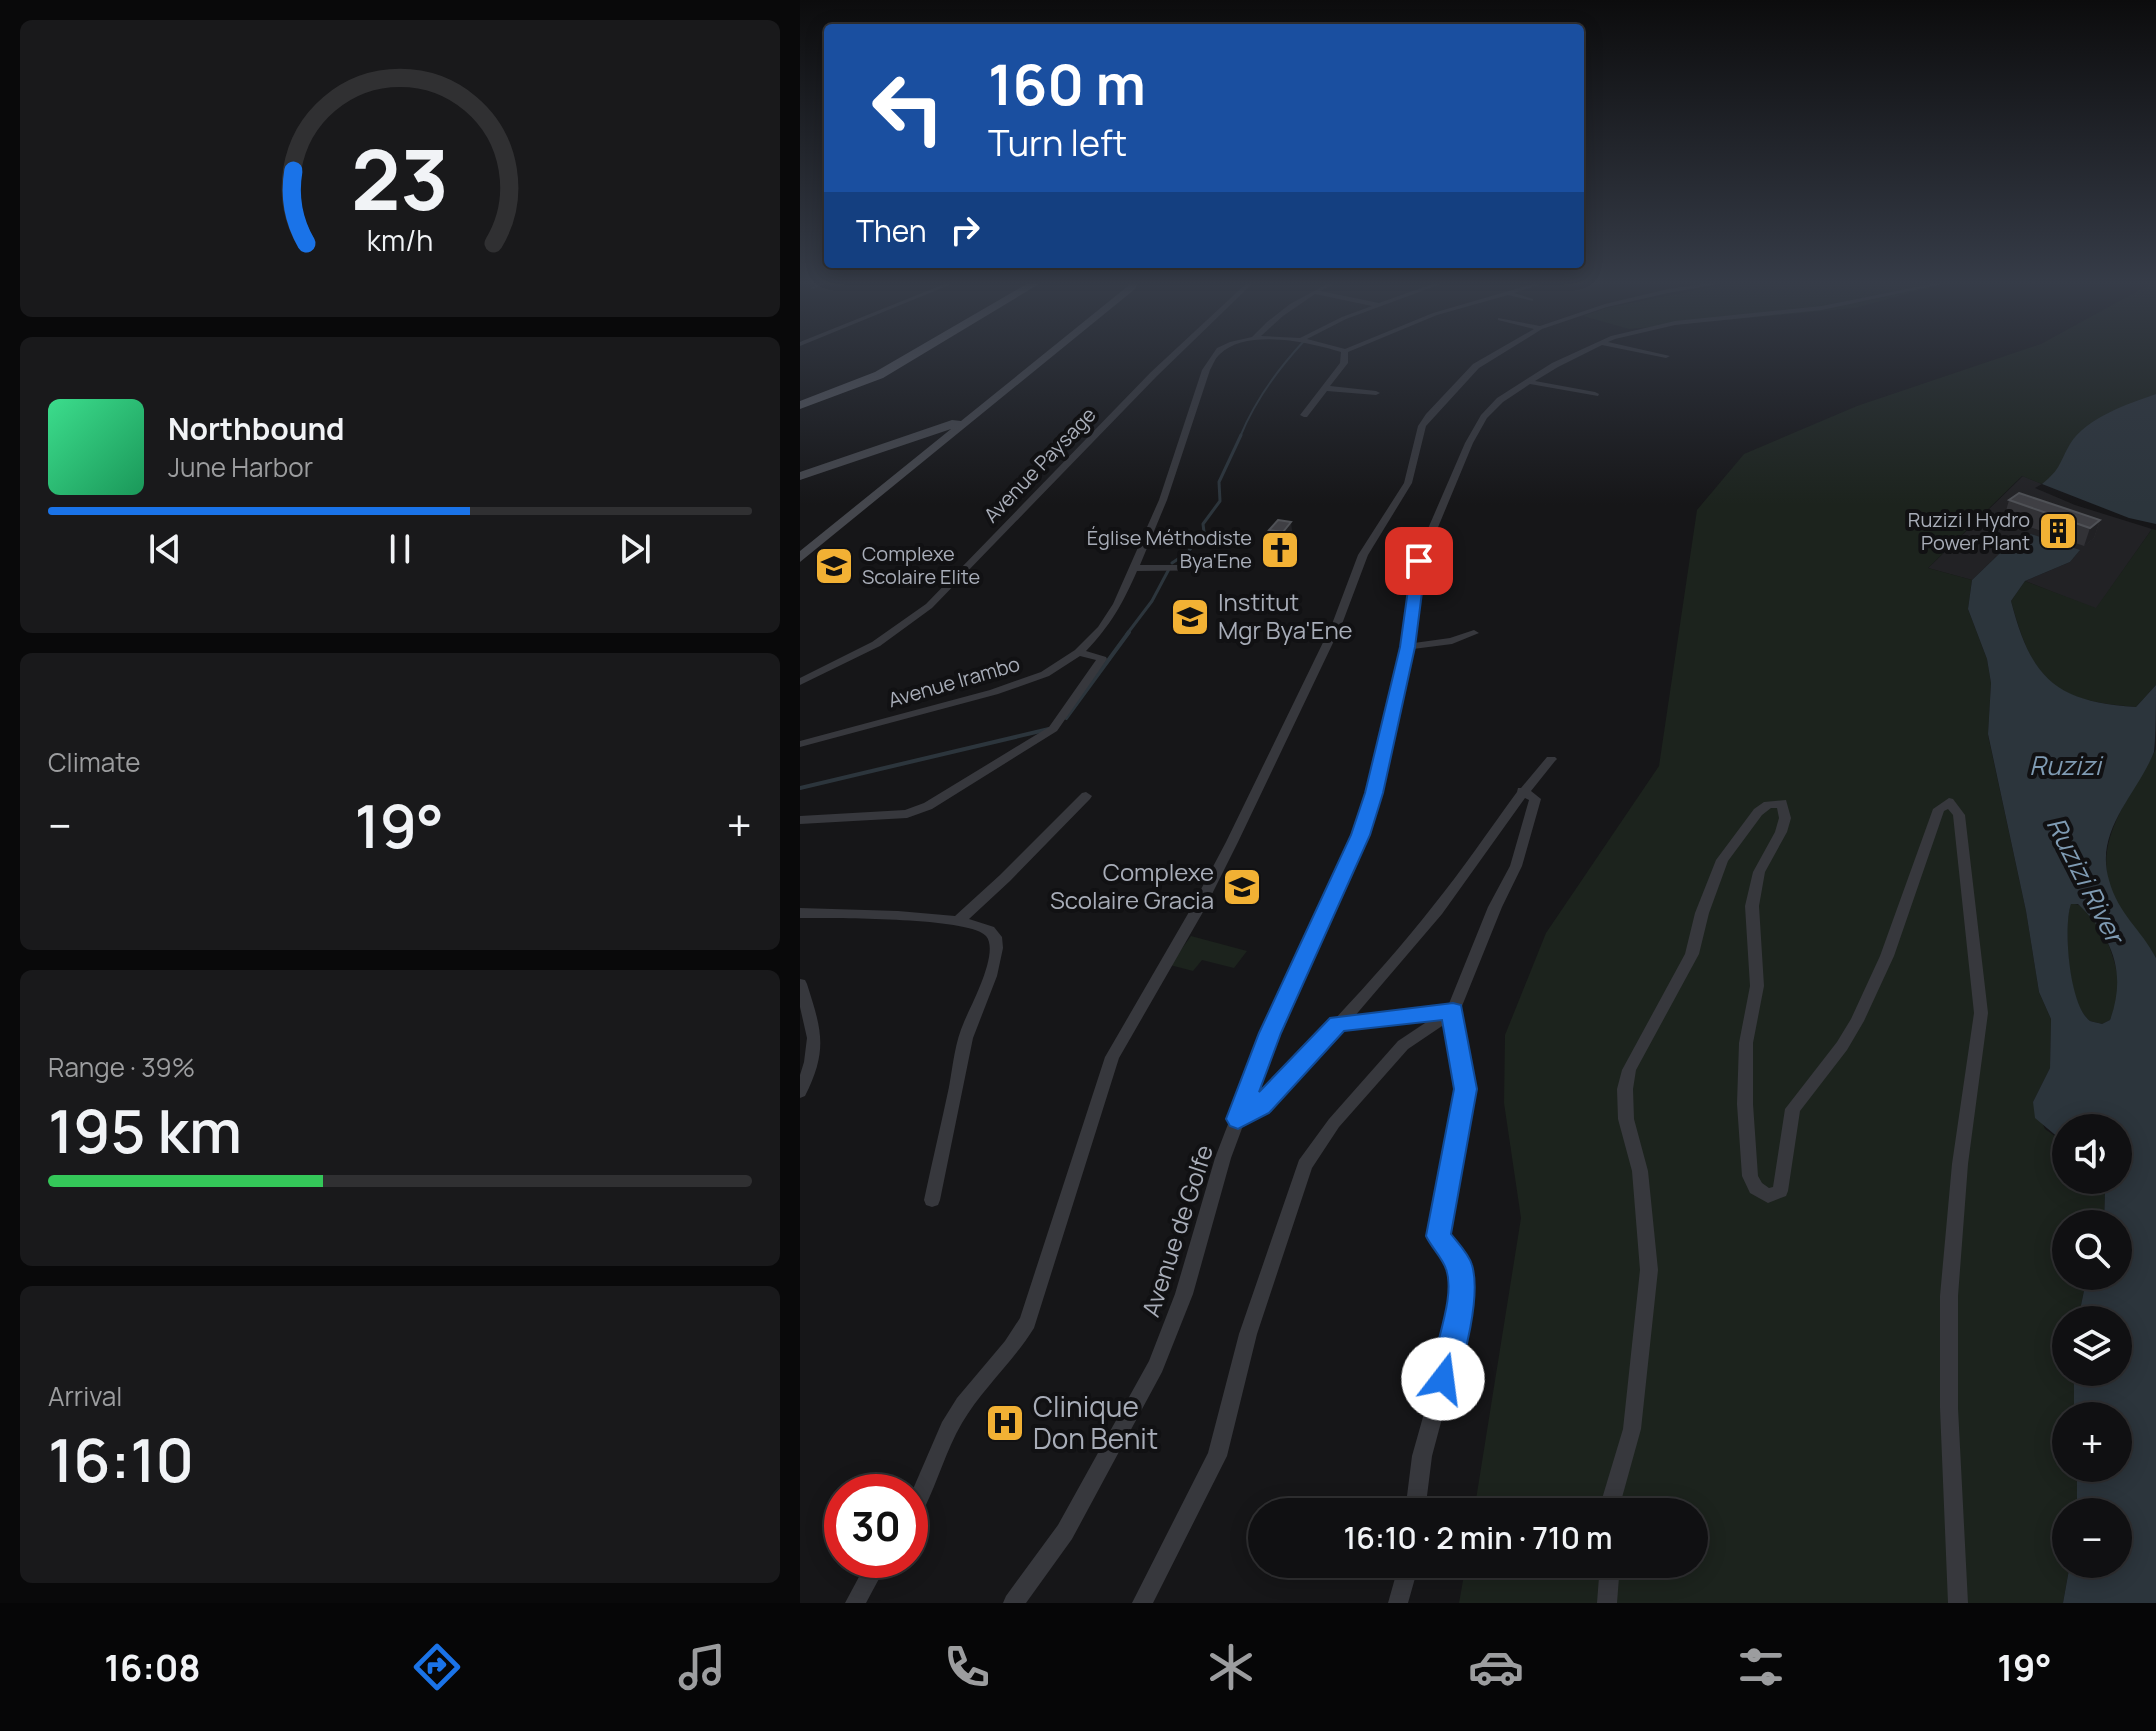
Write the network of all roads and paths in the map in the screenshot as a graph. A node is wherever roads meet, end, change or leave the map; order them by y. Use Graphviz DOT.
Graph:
graph roads {
  1 [pos="912,356"];
  2 [pos="1044,356"];
  3 [pos="1173,356"];
  4 [pos="1216,356"];
  5 [pos="1345,356"];
  6 [pos="1493,356"];
  7 [pos="1570,356"];
  8 [pos="1529,382"];
  9 [pos="1324,388"];
  10 [pos="1376,393"];
  11 [pos="1595,394"];
  12 [pos="800,405"];
  13 [pos="1304,415"];
  14 [pos="971,417"];
  15 [pos="925,434"];
  16 [pos="945,439"];
  17 [pos="800,476"];
  18 [pos="800,558"];
  19 [pos="1133,568"];
  20 [pos="1227,568"];
  21 [pos="1474,633"];
  22 [pos="1408,647"];
  23 [pos="1079,652"];
  24 [pos="800,682"];
  25 [pos="800,744"];
  26 [pos="1551,759"];
  27 [pos="1522,791"];
  28 [pos="1086,796"];
  29 [pos="800,820"];
  30 [pos="800,913"];
  31 [pos="957,922"];
  32 [pos="800,984"];
  33 [pos="1453,1011"];
  34 [pos="1338,1024"];
  35 [pos="800,1092"];
  36 [pos="1238,1119"];
  37 [pos="932,1200"];
  38 [pos="928,1480"];
  39 [pos="1417,1498"];
  40 [pos="1612,1498"];
  41 [pos="869,1578"];
  42 [pos="1405,1578"];
  43 [pos="1609,1578"];
  44 [pos="855,1603"];
  45 [pos="1013,1603"];
  46 [pos="1142,1603"];
  47 [pos="1398,1603"];
  48 [pos="1607,1603"];
  49 [pos="1958,1603"];
  1 -- 12 [label="main road"];
  2 -- 14 [label="street"];
  3 -- 24 [label="street, Avenue Paysage"];
  4 -- 19 [label="street, Avenue Irambo"];
  5 -- 9 [label="street"];
  6 -- 38 [label="street"];
  7 -- 8 [label="street, Avenue de Golfe"];
  8 -- 11 [label="street"];
  8 -- 22 [label="street, Avenue de Golfe"];
  9 -- 10 [label="street"];
  9 -- 13 [label="street"];
  14 -- 15 [label="street"];
  14 -- 16 [label="street"];
  15 -- 16 [label="street"];
  15 -- 17 [label="street"];
  16 -- 18 [label="street"];
  19 -- 20 [label="street"];
  19 -- 23 [label="street, Avenue Irambo"];
  21 -- 22 [label="street"];
  22 -- 36 [label="street, Avenue de Golfe"];
  23 -- 25 [label="street, Avenue Irambo"];
  23 -- 29 [label="street"];
  26 -- 27 [label="street"];
  27 -- 33 [label="street"];
  27 -- 34 [label="street"];
  28 -- 31 [label="street"];
  30 -- 31 [label="street"];
  31 -- 37 [label="street"];
  32 -- 35 [label="street"];
  33 -- 34 [label="street"];
  33 -- 39 [label="street"];
  33 -- 46 [label="street"];
  34 -- 36 [label="street"];
  36 -- 45 [label="street, Avenue de Golfe"];
  40 -- 49 [label="street"];
  41 -- 44 [label="street"];
  42 -- 47 [label="street"];
  43 -- 48 [label="street"];
}
